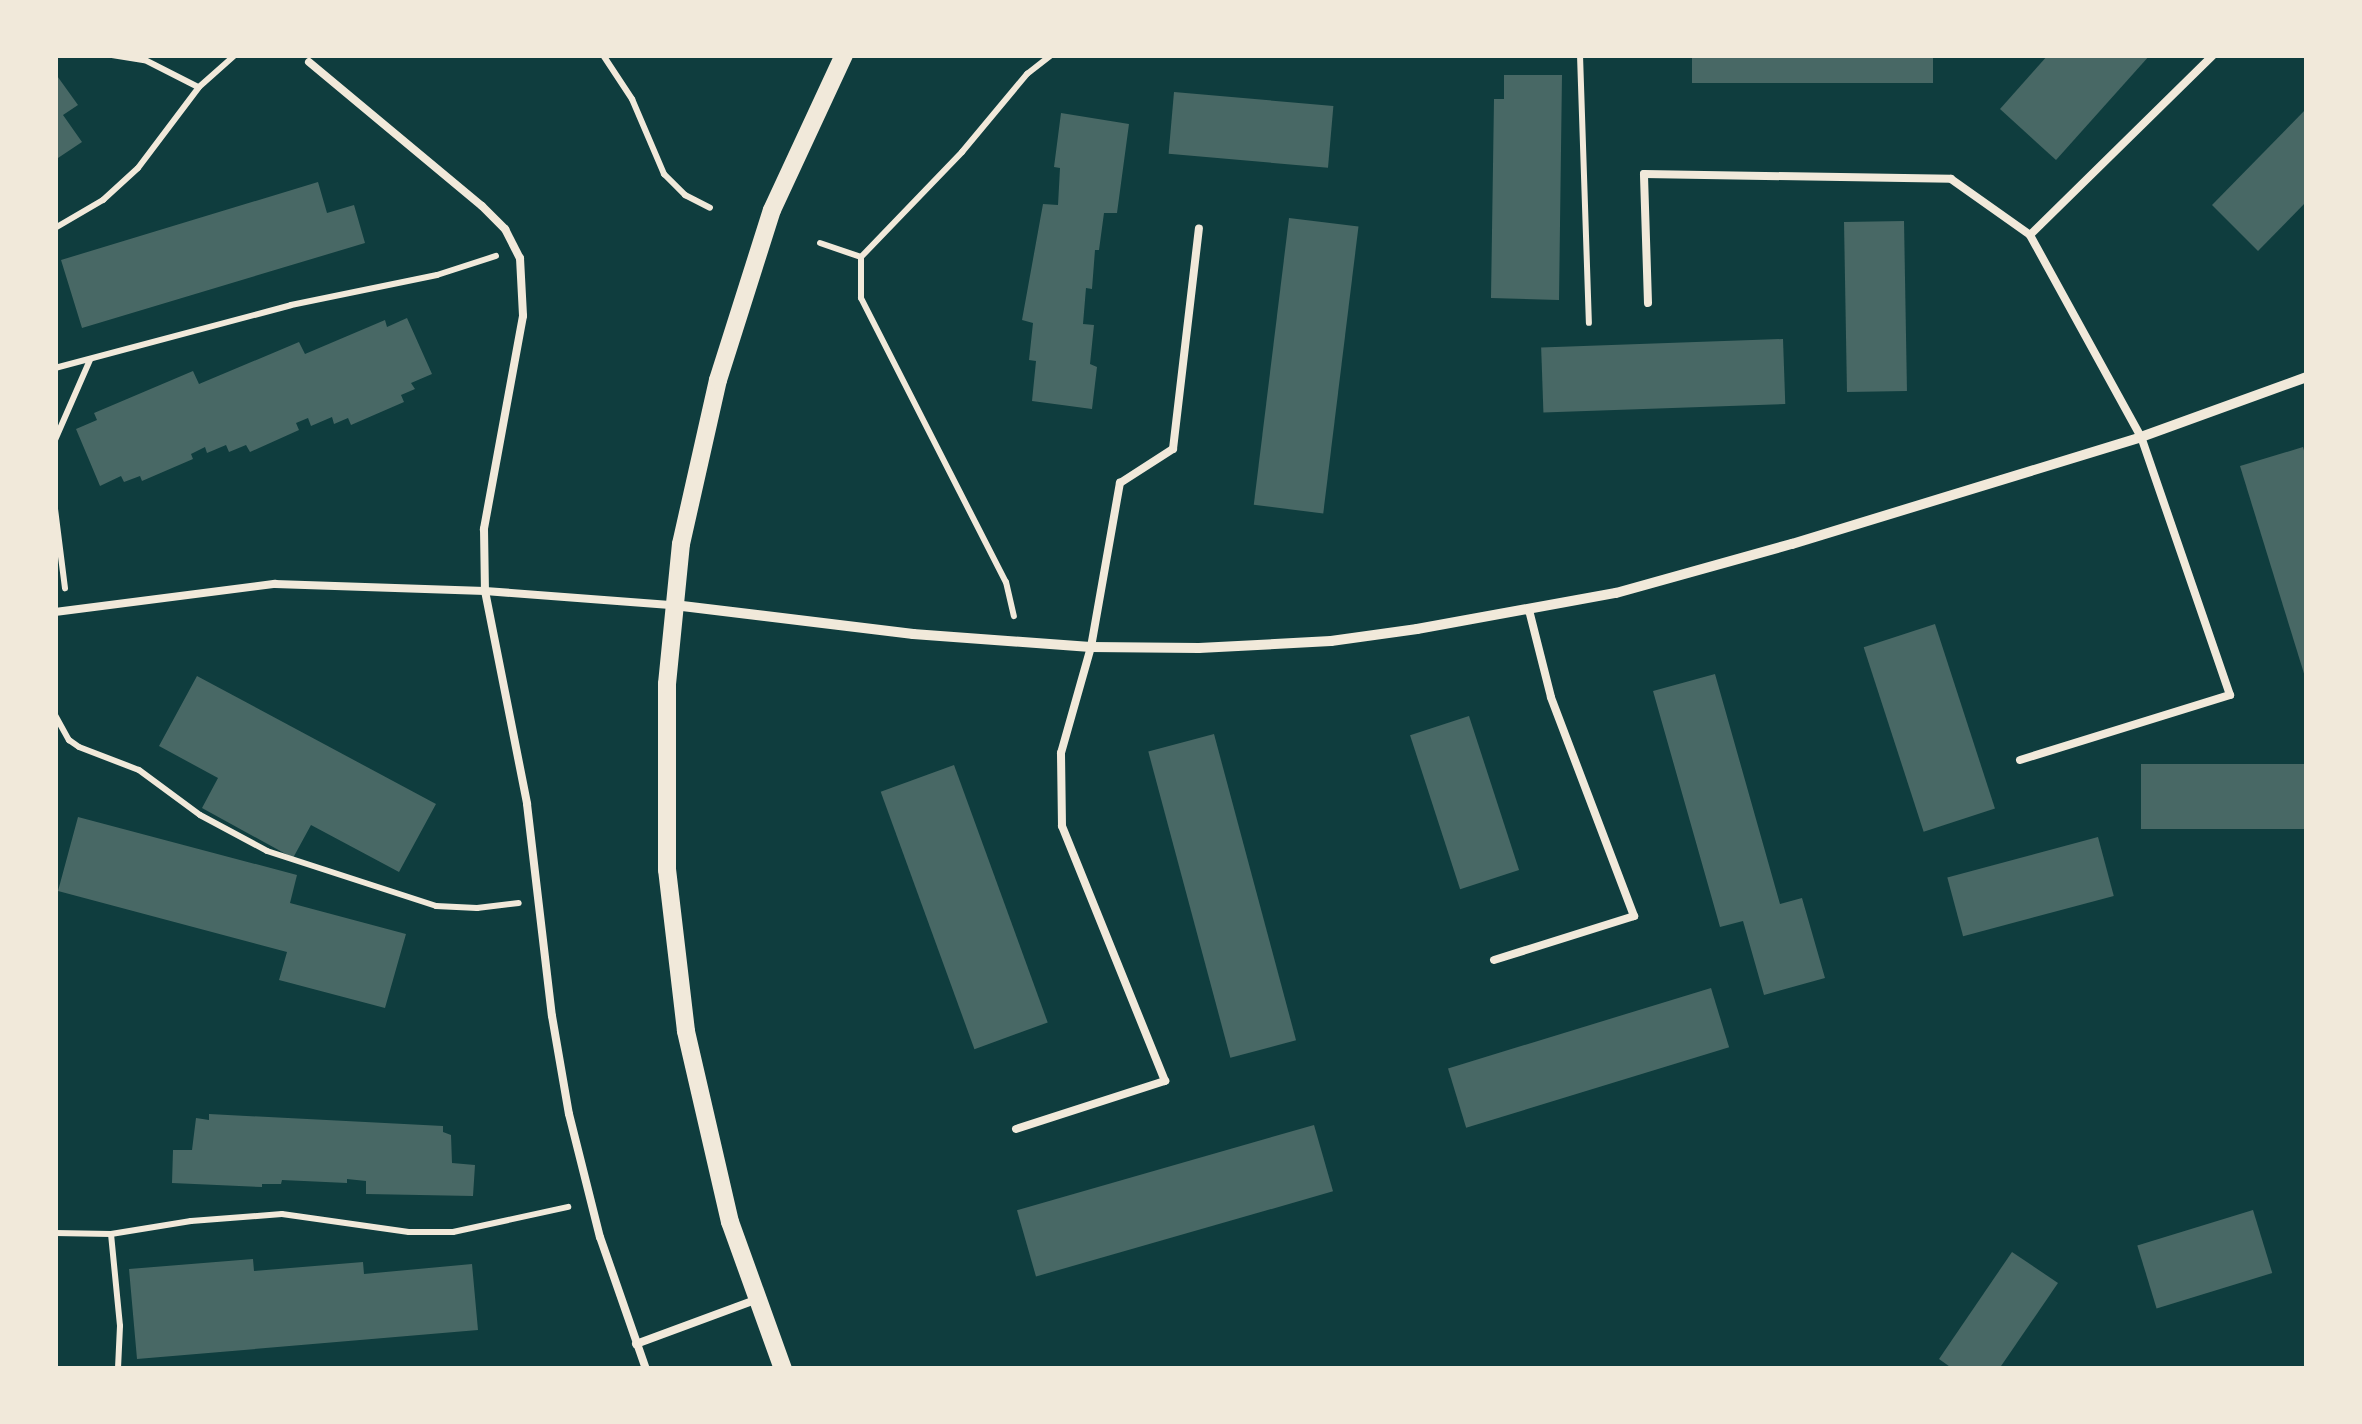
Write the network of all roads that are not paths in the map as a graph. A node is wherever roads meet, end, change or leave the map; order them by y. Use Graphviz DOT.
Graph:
graph roads {
  1 [pos="844,55"];
  2 [pos="2213,55"];
  3 [pos="309,62"];
  4 [pos="1200,229"];
  5 [pos="2030,235"];
  6 [pos="1648,303"];
  7 [pos="2307,377"];
  8 [pos="2141,436"];
  9 [pos="486,591"];
  10 [pos="673,605"];
  11 [pos="1529,610"];
  12 [pos="55,612"];
  13 [pos="1091,648"];
  14 [pos="2020,760"];
  15 [pos="1494,960"];
  16 [pos="1016,1129"];
  17 [pos="755,1300"];
  18 [pos="636,1344"];
  19 [pos="646,1369"];
  20 [pos="783,1369"];
  1 -- 10 [label="street"];
  2 -- 5 [label="lane"];
  3 -- 9 [label="lane"];
  4 -- 13 [label="lane"];
  5 -- 6 [label="lane"];
  5 -- 8 [label="lane"];
  7 -- 8 [label="street"];
  8 -- 11 [label="street"];
  8 -- 14 [label="lane"];
  9 -- 10 [label="lane"];
  9 -- 12 [label="lane"];
  9 -- 18 [label="lane"];
  10 -- 13 [label="street"];
  10 -- 17 [label="street"];
  11 -- 13 [label="street"];
  11 -- 15 [label="lane"];
  13 -- 16 [label="lane"];
  17 -- 18 [label="lane"];
  17 -- 20 [label="street"];
  18 -- 19 [label="lane"];
}
